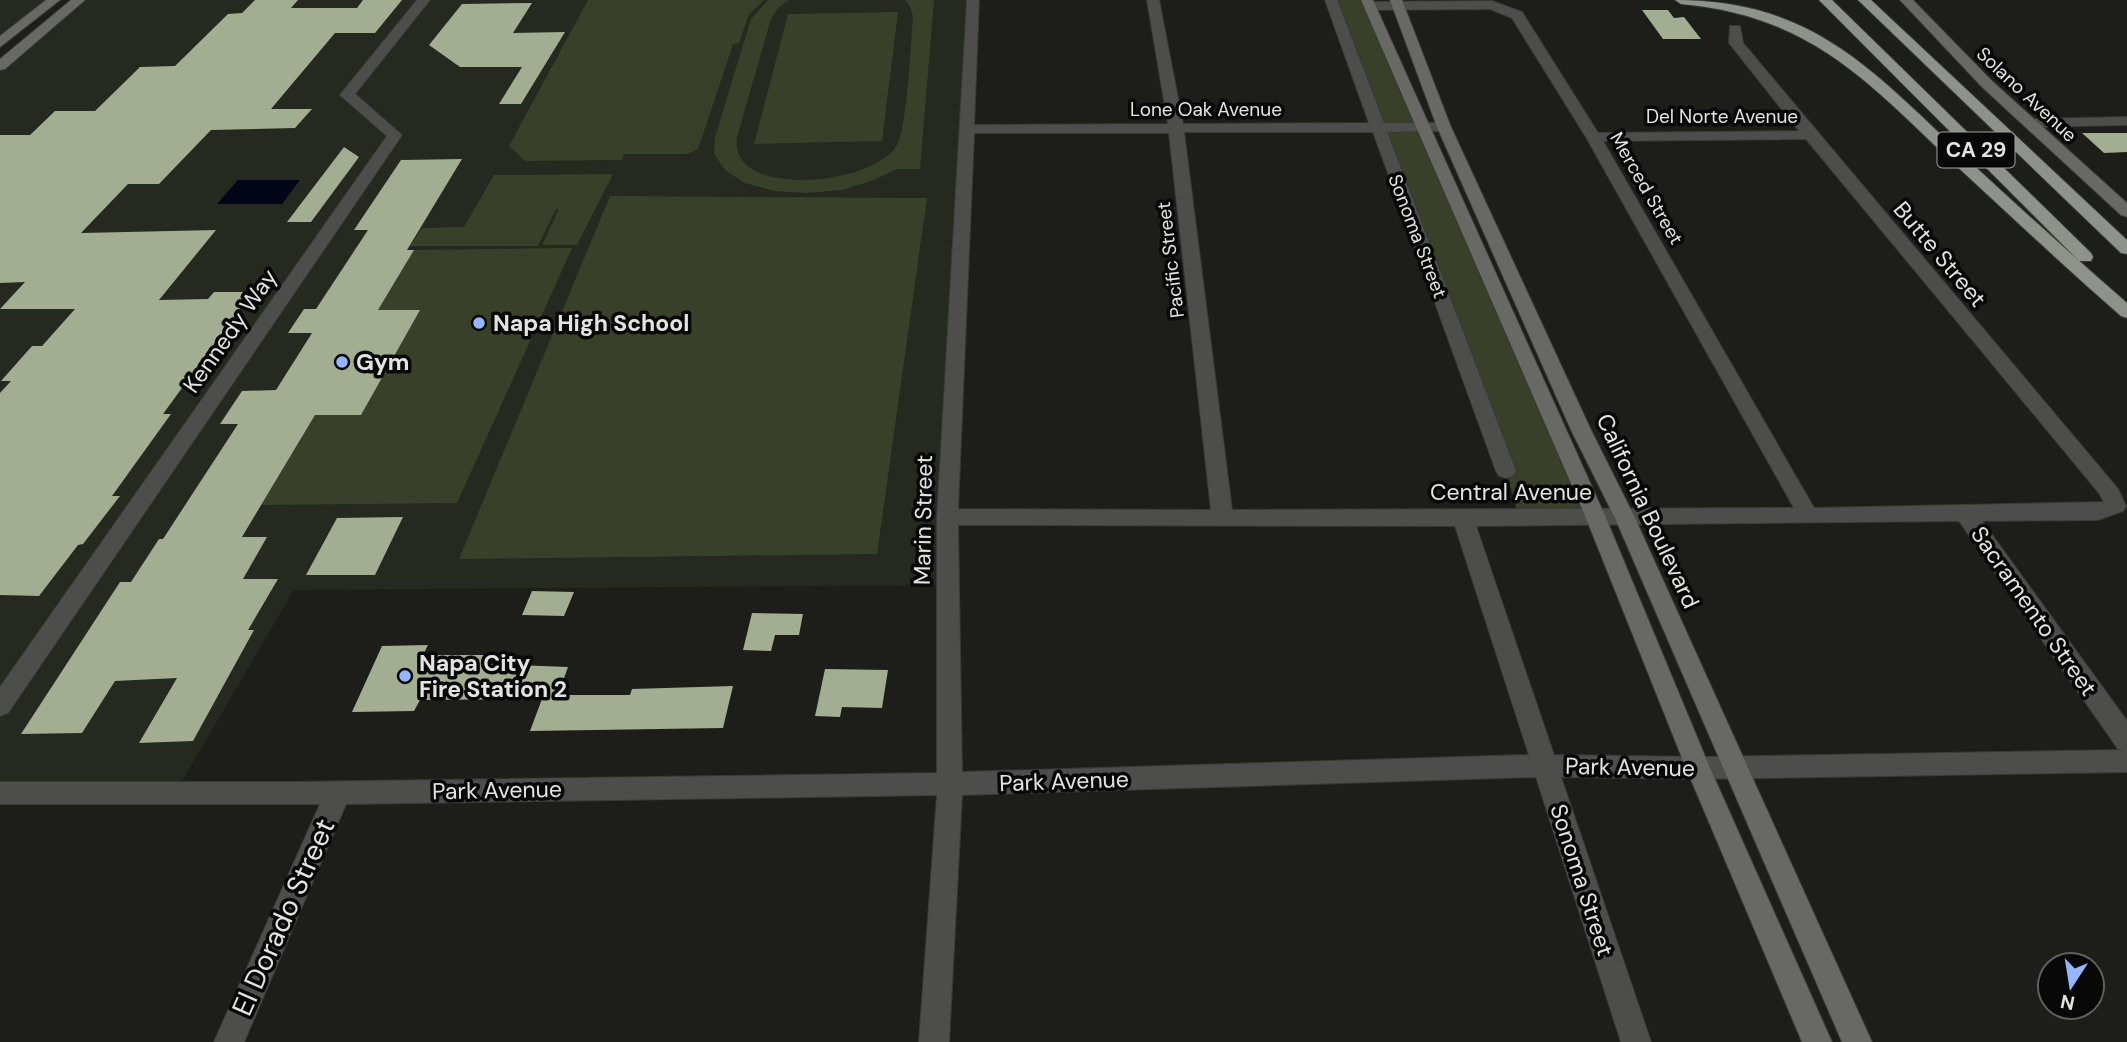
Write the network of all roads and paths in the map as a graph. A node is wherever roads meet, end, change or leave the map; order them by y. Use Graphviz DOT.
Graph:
graph roads {
  1 [pos="54,0"];
  2 [pos="79,0"];
  3 [pos="424,0"];
  4 [pos="973,0"];
  5 [pos="1153,0"];
  6 [pos="1331,0"];
  7 [pos="1681,0"];
  8 [pos="1825,0"];
  9 [pos="1864,0"];
  10 [pos="1872,0"];
  11 [pos="1906,0"];
  12 [pos="1369,3"];
  13 [pos="1397,3"];
  14 [pos="1735,29"];
  15 [pos="0,43"];
  16 [pos="0,66"];
  17 [pos="1961,92"];
  18 [pos="2127,121"];
  19 [pos="2030,122"];
  20 [pos="1377,127"];
  21 [pos="1434,127"];
  22 [pos="1176,128"];
  23 [pos="968,129"];
  24 [pos="1810,135"];
  25 [pos="1593,137"];
  26 [pos="2127,212"];
  27 [pos="2127,249"];
  28 [pos="2127,299"];
  29 [pos="2127,312"];
  30 [pos="1506,471"];
  31 [pos="2116,506"];
  32 [pos="1966,514"];
  33 [pos="1222,516"];
  34 [pos="1808,516"];
  35 [pos="947,517"];
  36 [pos="1463,518"];
  37 [pos="1597,518"];
  38 [pos="1625,518"];
  39 [pos="0,706"];
  40 [pos="2127,741"];
  41 [pos="2127,761"];
  42 [pos="1544,766"];
  43 [pos="1698,768"];
  44 [pos="1734,768"];
  45 [pos="950,784"];
  46 [pos="0,793"];
  47 [pos="338,793"];
  48 [pos="229,1042"];
  49 [pos="934,1042"];
  50 [pos="1636,1042"];
  51 [pos="1817,1042"];
  52 [pos="1857,1042"];
  1 -- 15 [label="street"];
  2 -- 16 [label="street"];
  3 -- 39 [label="street, Kennedy Way"];
  4 -- 23 [label="street, Marin Street"];
  5 -- 22 [label="street, Pacific Street"];
  6 -- 20 [label="street, Sonoma Street"];
  7 -- 29 [label="highway"];
  8 -- 28 [label="highway, CA 29"];
  9 -- 17 [label="highway, CA 29"];
  10 -- 17 [label="highway"];
  11 -- 19 [label="street, Solano Avenue"];
  12 -- 13 [label="street, Merced Street"];
  12 -- 21 [label="street, California Boulevard"];
  13 -- 21 [label="street, California Boulevard"];
  13 -- 25 [label="street, Merced Street"];
  14 -- 24 [label="street, Butte Street"];
  17 -- 27 [label="highway, CA 29"];
  18 -- 19 [label="street"];
  19 -- 26 [label="street, Solano Avenue"];
  20 -- 21 [label="street, Lone Oak Avenue"];
  20 -- 22 [label="street, Lone Oak Avenue"];
  20 -- 30 [label="street, Sonoma Street"];
  21 -- 37 [label="street, California Boulevard"];
  21 -- 38 [label="street, California Boulevard"];
  22 -- 23 [label="street, Lone Oak Avenue"];
  22 -- 33 [label="street, Pacific Street"];
  23 -- 35 [label="street, Marin Street"];
  24 -- 25 [label="street, Del Norte Avenue"];
  24 -- 31 [label="street, Butte Street"];
  25 -- 34 [label="street, Merced Street"];
  31 -- 32 [label="street, Central Avenue"];
  32 -- 34 [label="street, Central Avenue"];
  32 -- 40 [label="street, Sacramento Street"];
  33 -- 35 [label="street, Central Avenue"];
  33 -- 36 [label="street, Central Avenue"];
  34 -- 38 [label="street, Central Avenue"];
  35 -- 45 [label="street, Marin Street"];
  36 -- 37 [label="street, Central Avenue"];
  36 -- 42 [label="street, Sonoma Street"];
  37 -- 38 [label="street, Central Avenue"];
  37 -- 43 [label="street, California Boulevard"];
  38 -- 44 [label="street, California Boulevard"];
  41 -- 44 [label="street, Park Avenue"];
  42 -- 43 [label="street, Park Avenue"];
  42 -- 45 [label="street, Park Avenue"];
  42 -- 50 [label="street, Sonoma Street"];
  43 -- 44 [label="street, Park Avenue"];
  43 -- 51 [label="street, California Boulevard"];
  44 -- 52 [label="street, California Boulevard"];
  45 -- 47 [label="street, Park Avenue"];
  45 -- 49 [label="street, Marin Street"];
  46 -- 47 [label="street, Park Avenue"];
  47 -- 48 [label="street, El Dorado Street"];
}
